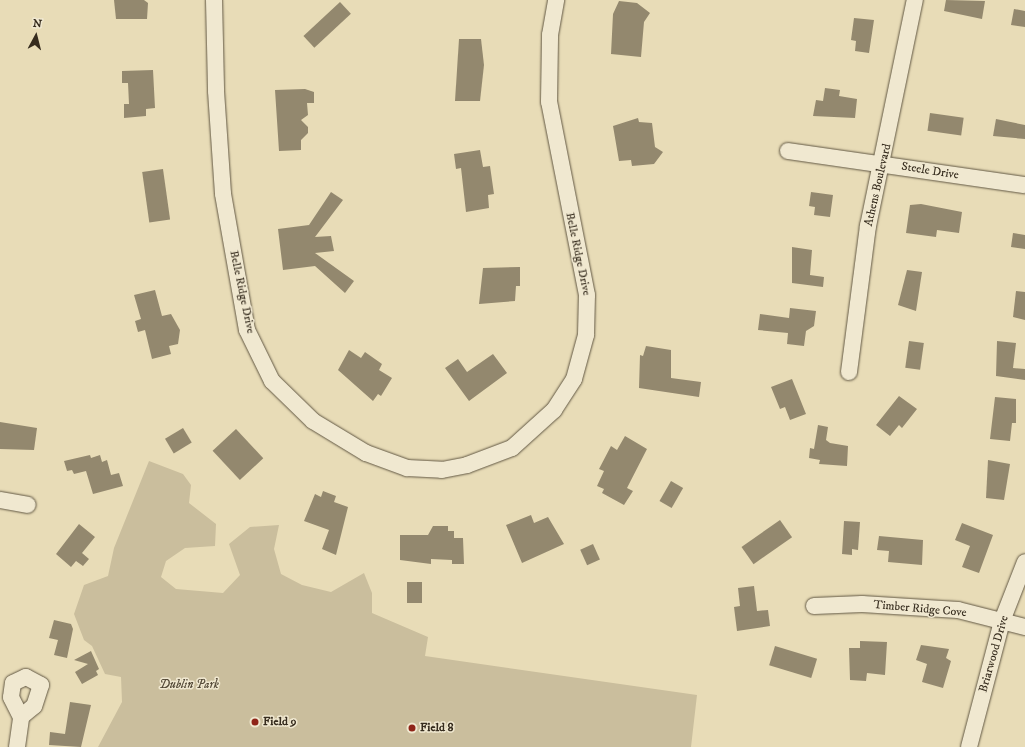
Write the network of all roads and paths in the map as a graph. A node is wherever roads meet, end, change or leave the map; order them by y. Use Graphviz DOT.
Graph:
graph roads {
  1 [pos="214,0"];
  2 [pos="556,0"];
  3 [pos="915,0"];
  4 [pos="788,151"];
  5 [pos="883,164"];
  6 [pos="1025,185"];
  7 [pos="848,372"];
  8 [pos="0,500"];
  9 [pos="28,505"];
  10 [pos="1025,562"];
  11 [pos="814,606"];
  12 [pos="1002,621"];
  13 [pos="1025,627"];
  14 [pos="21,717"];
  15 [pos="17,747"];
  16 [pos="969,747"];
  1 -- 2 [label="street, Belle Ridge Drive"];
  3 -- 5 [label="street, Athens Boulevard"];
  4 -- 5 [label="street, Steele Drive"];
  5 -- 6 [label="street, Steele Drive"];
  5 -- 7 [label="street, Athens Boulevard"];
  8 -- 9 [label="street"];
  10 -- 12 [label="street, Briarwood Drive"];
  11 -- 12 [label="street, Timber Ridge Cove"];
  12 -- 13 [label="street, Timber Ridge Cove"];
  12 -- 16 [label="street, Briarwood Drive"];
  14 -- 15 [label="street"];
}
